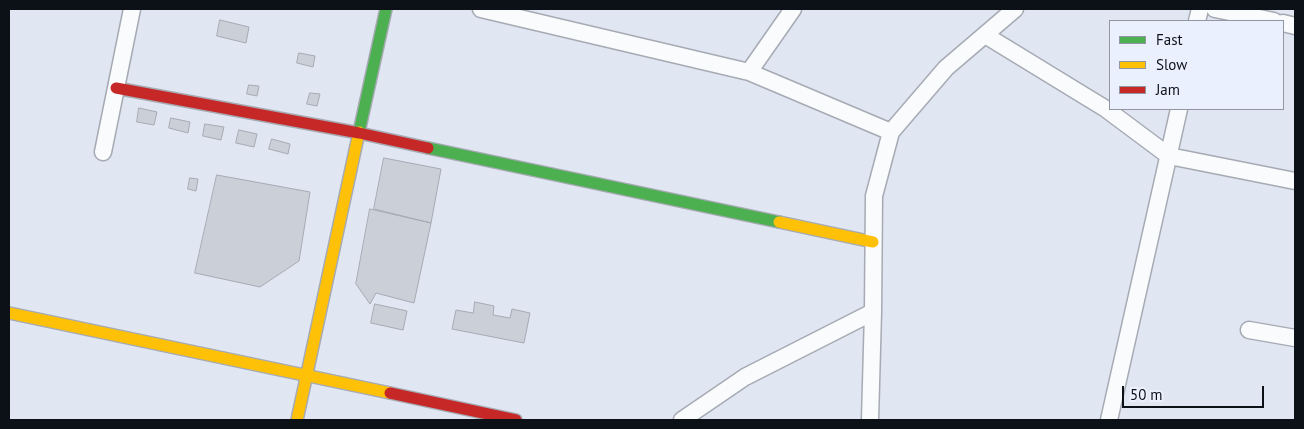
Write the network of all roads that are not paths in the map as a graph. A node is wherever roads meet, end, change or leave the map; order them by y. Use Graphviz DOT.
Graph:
graph roads {
  1 [pos="132,9"];
  2 [pos="386,9"];
  3 [pos="481,9"];
  4 [pos="793,9"];
  5 [pos="1015,9"];
  6 [pos="1215,9"];
  7 [pos="1269,20"];
  8 [pos="985,35"];
  9 [pos="748,72"];
  10 [pos="116,88"];
  11 [pos="1178,110"];
  12 [pos="891,132"];
  13 [pos="359,133"];
  14 [pos="103,152"];
  15 [pos="1168,156"];
  16 [pos="1295,181"];
  17 [pos="874,242"];
  18 [pos="873,312"];
  19 [pos="9,313"];
  20 [pos="1249,330"];
  21 [pos="1295,338"];
  22 [pos="307,377"];
  23 [pos="297,420"];
  24 [pos="516,420"];
  25 [pos="682,420"];
  26 [pos="870,420"];
  27 [pos="1109,420"];
  1 -- 10 [label="street"];
  2 -- 13 [label="street"];
  3 -- 9 [label="street"];
  4 -- 9 [label="street"];
  5 -- 8 [label="street"];
  6 -- 7 [label="street"];
  8 -- 12 [label="street"];
  8 -- 15 [label="street"];
  9 -- 12 [label="street"];
  10 -- 13 [label="street"];
  10 -- 14 [label="street"];
  11 -- 15 [label="street"];
  12 -- 17 [label="street"];
  13 -- 17 [label="street"];
  13 -- 22 [label="street"];
  15 -- 16 [label="street"];
  15 -- 27 [label="street"];
  17 -- 18 [label="street"];
  18 -- 25 [label="street"];
  18 -- 26 [label="street"];
  19 -- 22 [label="street"];
  20 -- 21 [label="street"];
  22 -- 23 [label="street"];
  22 -- 24 [label="street"];
}
